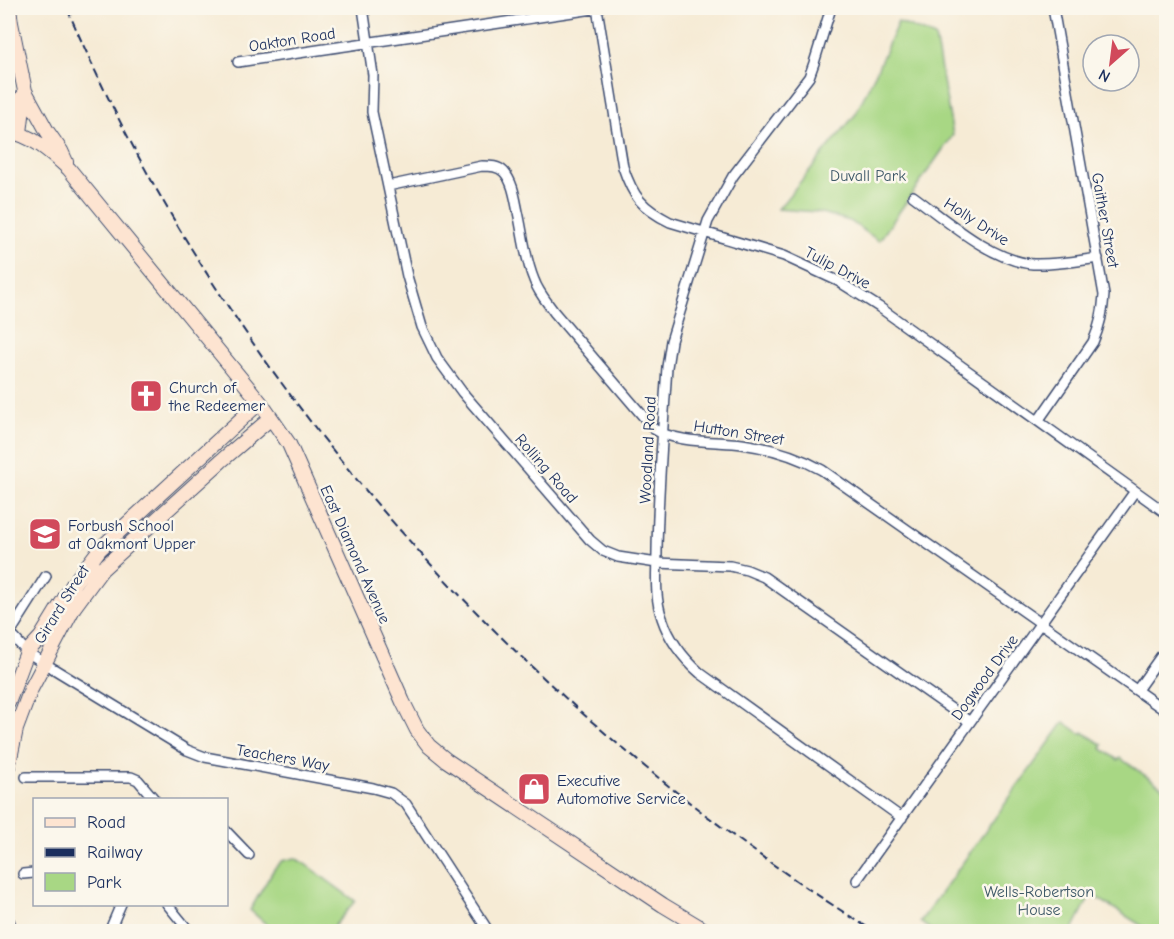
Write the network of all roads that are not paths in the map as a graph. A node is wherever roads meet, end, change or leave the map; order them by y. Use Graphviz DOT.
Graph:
graph roads {
  1 [pos="9,8"];
  2 [pos="363,8"];
  3 [pos="598,8"];
  4 [pos="831,8"];
  5 [pos="1053,8"];
  6 [pos="369,42"];
  7 [pos="238,62"];
  8 [pos="27,94"];
  9 [pos="8,116"];
  10 [pos="18,134"];
  11 [pos="69,169"];
  12 [pos="388,186"];
  13 [pos="914,196"];
  14 [pos="704,232"];
  15 [pos="1098,258"];
  16 [pos="260,402"];
  17 [pos="271,418"];
  18 [pos="1038,421"];
  19 [pos="662,434"];
  20 [pos="1135,491"];
  21 [pos="1167,513"];
  22 [pos="657,563"];
  23 [pos="45,576"];
  24 [pos="1042,623"];
  25 [pos="8,633"];
  26 [pos="1167,649"];
  27 [pos="27,652"];
  28 [pos="45,663"];
  29 [pos="1137,690"];
  30 [pos="8,703"];
  31 [pos="1167,711"];
  32 [pos="970,722"];
  33 [pos="8,768"];
  34 [pos="26,777"];
  35 [pos="153,798"];
  36 [pos="902,818"];
  37 [pos="228,833"];
  38 [pos="249,855"];
  39 [pos="33,873"];
  40 [pos="23,874"];
  41 [pos="857,880"];
  42 [pos="120,906"];
  43 [pos="169,906"];
  44 [pos="8,923"];
  45 [pos="9,932"];
  46 [pos="109,932"];
  47 [pos="190,932"];
  48 [pos="489,932"];
  49 [pos="708,932"];
  1 -- 8 [label="street"];
  2 -- 6 [label="street, Rolling Road"];
  3 -- 6 [label="street, Oakton Road"];
  3 -- 14 [label="street, Tulip Drive"];
  4 -- 14 [label="street, Woodland Road"];
  5 -- 15 [label="street, Gaither Street"];
  6 -- 7 [label="street, Oakton Road"];
  6 -- 12 [label="street, Rolling Road"];
  8 -- 9 [label="street"];
  8 -- 10 [label="street"];
  8 -- 11 [label="street"];
  10 -- 11 [label="street, East Diamond Avenue"];
  11 -- 16 [label="street, East Diamond Avenue"];
  12 -- 19 [label="street"];
  12 -- 22 [label="street, Rolling Road"];
  13 -- 15 [label="street, Holly Drive"];
  14 -- 18 [label="street, Tulip Drive"];
  14 -- 19 [label="street, Woodland Road"];
  15 -- 18 [label="street, Gaither Street"];
  16 -- 17 [label="street, East Diamond Avenue"];
  16 -- 27 [label="street, Girard Street"];
  17 -- 28 [label="street, Girard Street"];
  17 -- 49 [label="street, East Diamond Avenue"];
  18 -- 20 [label="street, Tulip Drive"];
  19 -- 22 [label="street, Woodland Road"];
  19 -- 24 [label="street, Hutton Street"];
  20 -- 21 [label="street, Tulip Drive"];
  20 -- 24 [label="street, Dogwood Drive"];
  22 -- 32 [label="street, Rolling Road"];
  22 -- 36 [label="street, Woodland Road"];
  23 -- 25 [label="street"];
  24 -- 29 [label="street, Hutton Street"];
  24 -- 32 [label="street, Dogwood Drive"];
  25 -- 27 [label="street, Teachers Way"];
  26 -- 29 [label="street"];
  27 -- 28 [label="street, Teachers Way"];
  27 -- 30 [label="street, Girard Street"];
  28 -- 33 [label="street, Girard Street"];
  28 -- 48 [label="street, Teachers Way"];
  29 -- 31 [label="street, Hutton Street"];
  32 -- 36 [label="street, Dogwood Drive"];
  34 -- 35 [label="street"];
  36 -- 41 [label="street, Dogwood Drive"];
  37 -- 38 [label="street"];
  39 -- 40 [label="street"];
  42 -- 46 [label="street"];
  43 -- 47 [label="street"];
  44 -- 45 [label="street"];
}
